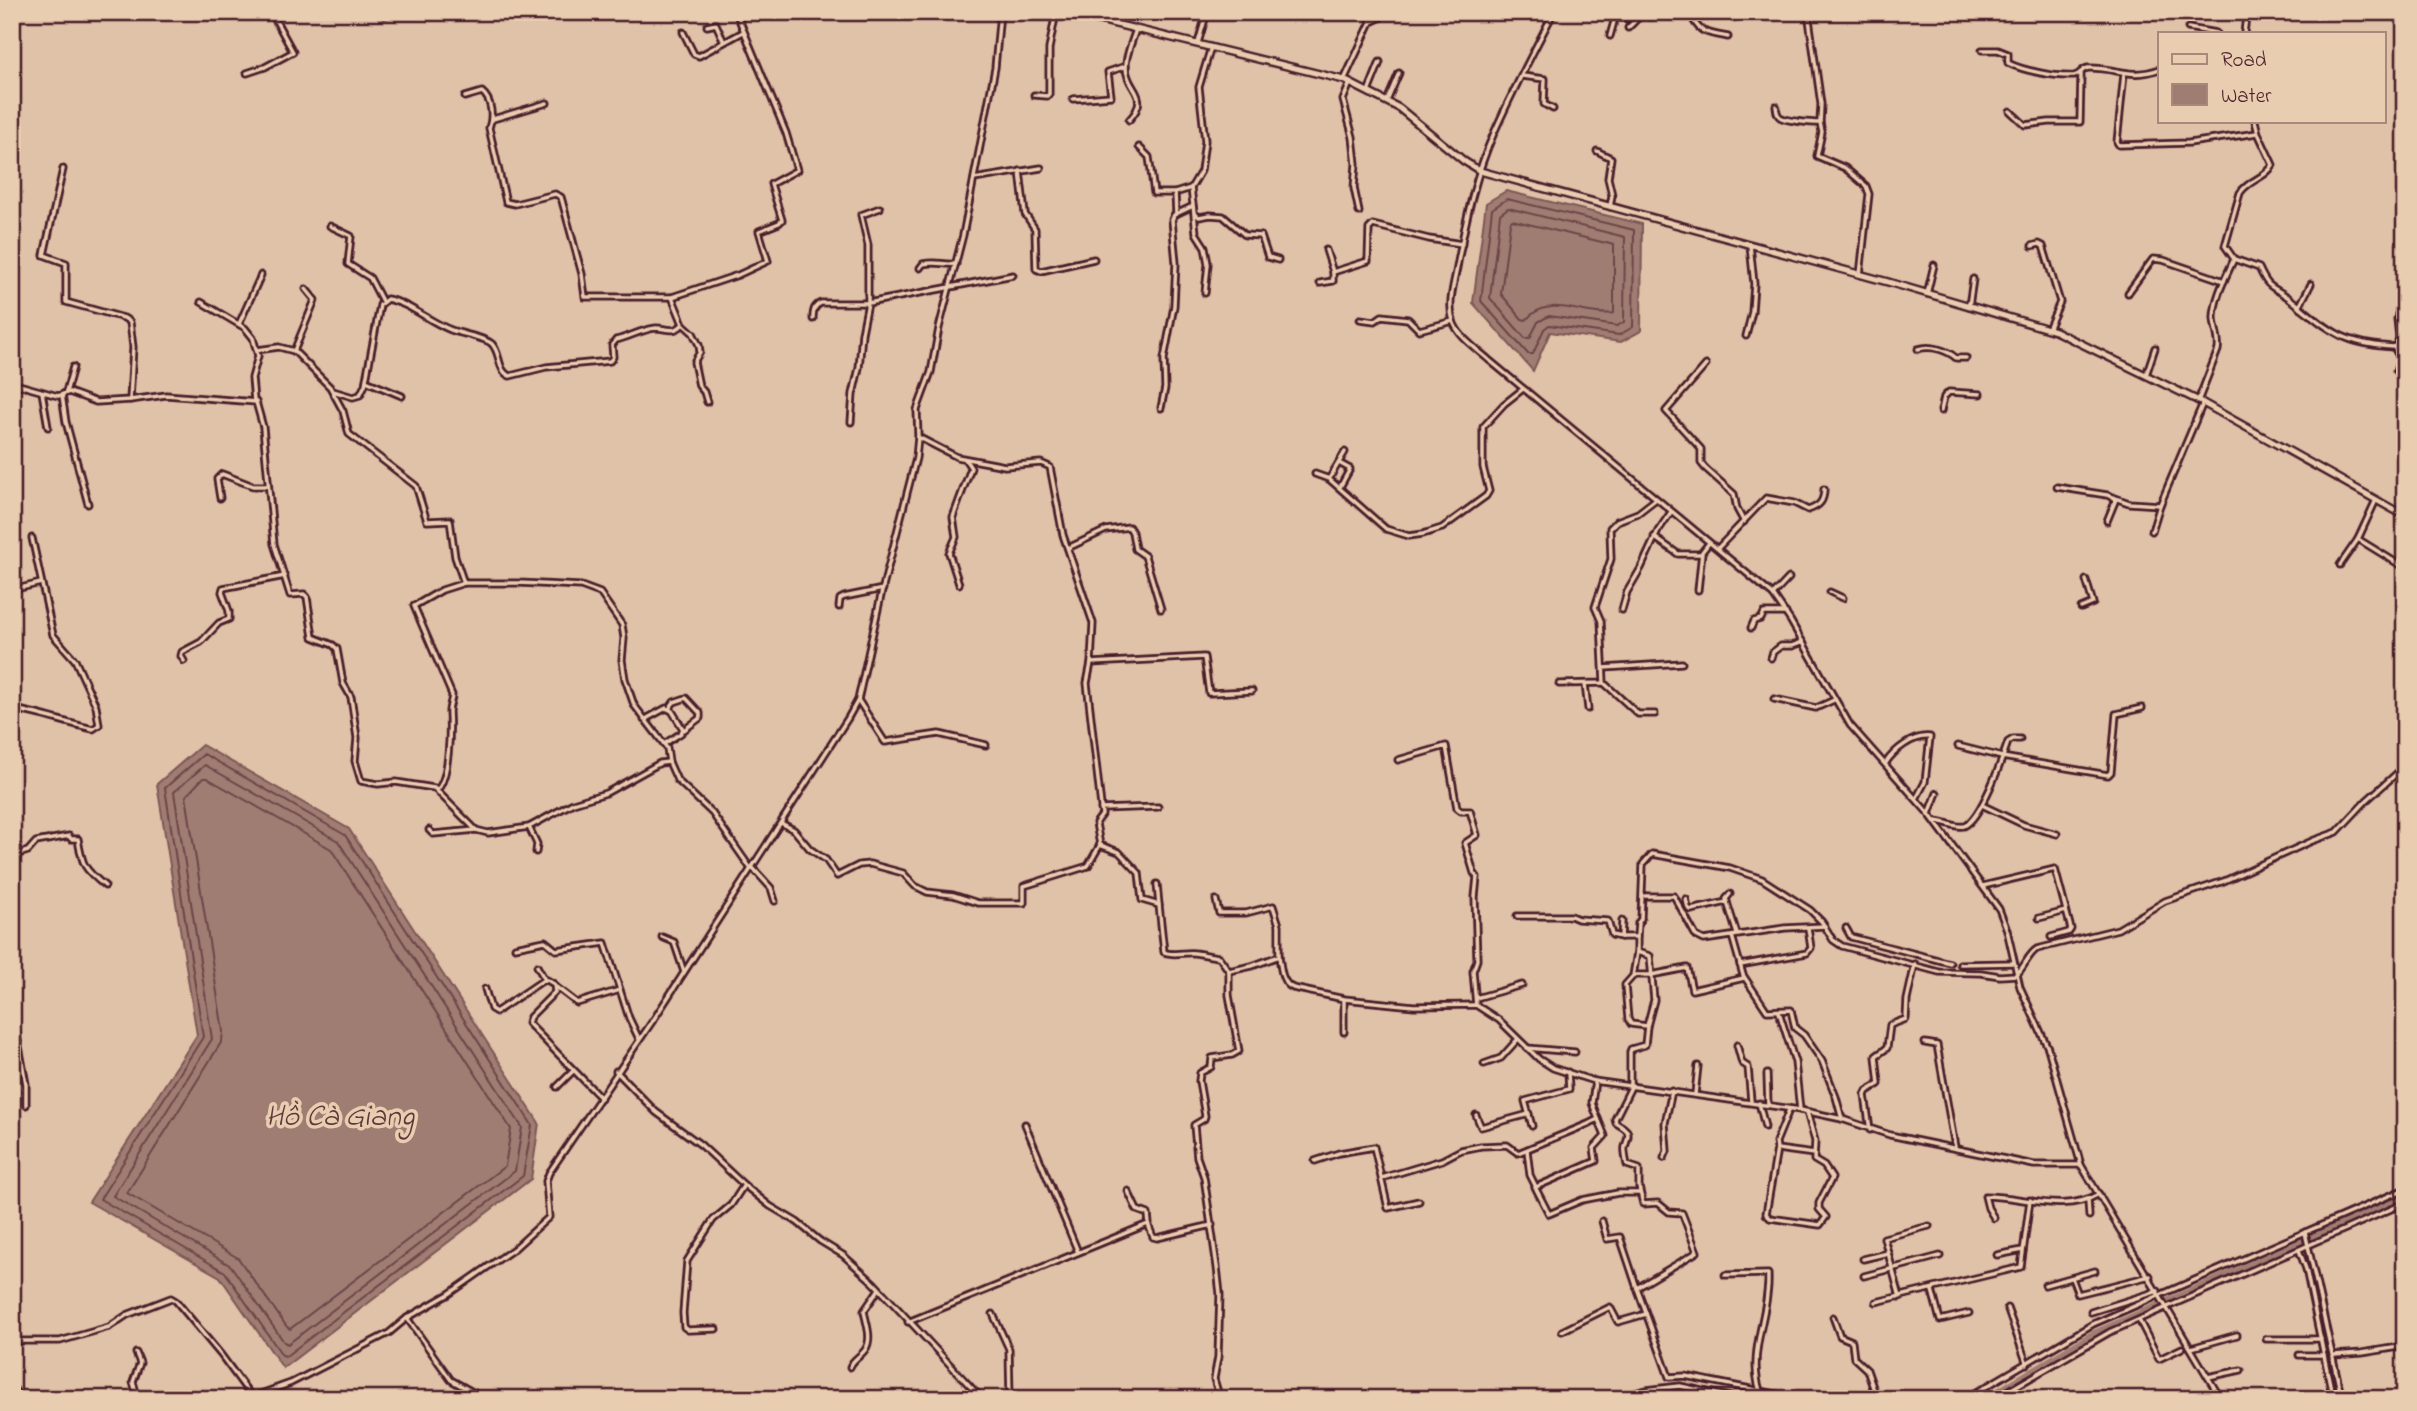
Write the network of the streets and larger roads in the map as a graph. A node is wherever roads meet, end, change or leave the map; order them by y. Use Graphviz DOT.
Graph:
graph roads {
  1 [pos="271,12"];
  2 [pos="397,12"];
  3 [pos="631,12"];
  4 [pos="655,12"];
  5 [pos="736,12"];
  6 [pos="1000,12"];
  7 [pos="1057,12"];
  8 [pos="1207,12"];
  9 [pos="1368,12"];
  10 [pos="1384,12"];
  11 [pos="1554,12"];
  12 [pos="1667,12"];
  13 [pos="1689,12"];
  14 [pos="1808,12"];
  15 [pos="2244,12"];
  16 [pos="1644,13"];
  17 [pos="384,15"];
  18 [pos="1637,19"];
  19 [pos="1371,22"];
  20 [pos="707,26"];
  21 [pos="2188,28"];
  22 [pos="1136,29"];
  23 [pos="1628,29"];
  24 [pos="683,32"];
  25 [pos="743,32"];
  26 [pos="2213,32"];
  27 [pos="2244,32"];
  28 [pos="1610,36"];
  29 [pos="1728,37"];
  30 [pos="724,42"];
  31 [pos="1198,43"];
  32 [pos="1212,47"];
  33 [pos="1982,50"];
  34 [pos="1380,62"];
  35 [pos="1126,66"];
  36 [pos="2158,70"];
  37 [pos="2081,71"];
  38 [pos="247,73"];
  39 [pos="1399,73"];
  40 [pos="2124,74"];
  41 [pos="1522,75"];
  42 [pos="1343,80"];
  43 [pos="1350,83"];
  44 [pos="1368,92"];
  45 [pos="1034,95"];
  46 [pos="465,97"];
  47 [pos="1073,99"];
  48 [pos="1387,101"];
  49 [pos="547,103"];
  50 [pos="1776,106"];
  51 [pos="1553,109"];
  52 [pos="2010,111"];
  53 [pos="493,120"];
  54 [pos="1129,120"];
  55 [pos="2255,122"];
  56 [pos="1820,123"];
  57 [pos="2258,133"];
  58 [pos="1139,147"];
  59 [pos="1597,151"];
  60 [pos="1041,168"];
  61 [pos="63,169"];
  62 [pos="1020,171"];
  63 [pos="1480,171"];
  64 [pos="974,179"];
  65 [pos="1191,188"];
  66 [pos="1175,193"];
  67 [pos="1193,206"];
  68 [pos="1610,206"];
  69 [pos="880,208"];
  70 [pos="1359,212"];
  71 [pos="1194,213"];
  72 [pos="1176,214"];
  73 [pos="330,226"];
  74 [pos="1462,244"];
  75 [pos="1750,244"];
  76 [pos="2032,246"];
  77 [pos="1326,250"];
  78 [pos="2234,258"];
  79 [pos="1094,260"];
  80 [pos="1278,260"];
  81 [pos="956,264"];
  82 [pos="1934,265"];
  83 [pos="920,268"];
  84 [pos="1332,272"];
  85 [pos="261,275"];
  86 [pos="1013,275"];
  87 [pos="1860,275"];
  88 [pos="1973,279"];
  89 [pos="2224,281"];
  90 [pos="1320,283"];
  91 [pos="2311,284"];
  92 [pos="2405,284"];
  93 [pos="949,288"];
  94 [pos="306,289"];
  95 [pos="1205,293"];
  96 [pos="2128,293"];
  97 [pos="1927,294"];
  98 [pos="672,297"];
  99 [pos="382,301"];
  100 [pos="201,302"];
  101 [pos="868,303"];
  102 [pos="1969,306"];
  103 [pos="2299,307"];
  104 [pos="813,319"];
  105 [pos="1360,319"];
  106 [pos="1453,321"];
  107 [pos="683,324"];
  108 [pos="239,325"];
  109 [pos="2048,329"];
  110 [pos="1746,336"];
  111 [pos="2394,347"];
  112 [pos="2155,348"];
  113 [pos="1918,349"];
  114 [pos="257,350"];
  115 [pos="294,351"];
  116 [pos="1966,358"];
  117 [pos="1706,365"];
  118 [pos="73,367"];
  119 [pos="2396,371"];
  120 [pos="2146,374"];
  121 [pos="366,381"];
  122 [pos="12,383"];
  123 [pos="1524,389"];
  124 [pos="333,391"];
  125 [pos="42,392"];
  126 [pos="64,394"];
  127 [pos="1980,394"];
  128 [pos="402,396"];
  129 [pos="130,400"];
  130 [pos="254,401"];
  131 [pos="707,402"];
  132 [pos="2201,402"];
  133 [pos="1161,408"];
  134 [pos="1941,411"];
  135 [pos="851,422"];
  136 [pos="48,427"];
  137 [pos="918,437"];
  138 [pos="1345,452"];
  139 [pos="964,457"];
  140 [pos="1339,463"];
  141 [pos="1315,474"];
  142 [pos="1329,479"];
  143 [pos="267,486"];
  144 [pos="1340,487"];
  145 [pos="2057,487"];
  146 [pos="1824,489"];
  147 [pos="220,498"];
  148 [pos="1656,499"];
  149 [pos="2116,499"];
  150 [pos="2376,500"];
  151 [pos="88,504"];
  152 [pos="2160,505"];
  153 [pos="1671,511"];
  154 [pos="2405,516"];
  155 [pos="2107,521"];
  156 [pos="1744,522"];
  157 [pos="2152,531"];
  158 [pos="1654,537"];
  159 [pos="32,538"];
  160 [pos="2358,539"];
  161 [pos="1709,543"];
  162 [pos="1068,548"];
  163 [pos="1717,549"];
  164 [pos="1701,554"];
  165 [pos="2340,565"];
  166 [pos="2405,568"];
  167 [pos="285,576"];
  168 [pos="1789,578"];
  169 [pos="2086,580"];
  170 [pos="41,583"];
  171 [pos="464,583"];
  172 [pos="959,584"];
  173 [pos="883,589"];
  174 [pos="12,590"];
  175 [pos="1698,590"];
  176 [pos="1829,592"];
  177 [pos="1773,595"];
  178 [pos="1843,598"];
  179 [pos="839,607"];
  180 [pos="2081,608"];
  181 [pos="1161,609"];
  182 [pos="1622,610"];
  183 [pos="1786,613"];
  184 [pos="1751,628"];
  185 [pos="1803,642"];
  186 [pos="1771,658"];
  187 [pos="184,662"];
  188 [pos="1091,663"];
  189 [pos="1682,663"];
  190 [pos="1604,668"];
  191 [pos="1604,683"];
  192 [pos="1559,684"];
  193 [pos="1585,684"];
  194 [pos="1252,691"];
  195 [pos="1774,699"];
  196 [pos="858,700"];
  197 [pos="1834,700"];
  198 [pos="2142,708"];
  199 [pos="12,709"];
  200 [pos="669,709"];
  201 [pos="1588,709"];
  202 [pos="1655,714"];
  203 [pos="644,720"];
  204 [pos="682,732"];
  205 [pos="2020,739"];
  206 [pos="664,744"];
  207 [pos="986,745"];
  208 [pos="1958,746"];
  209 [pos="2002,757"];
  210 [pos="1398,760"];
  211 [pos="669,762"];
  212 [pos="1884,765"];
  213 [pos="2405,766"];
  214 [pos="437,790"];
  215 [pos="1937,793"];
  216 [pos="1916,799"];
  217 [pos="1982,804"];
  218 [pos="1158,807"];
  219 [pos="1101,809"];
  220 [pos="1929,814"];
  221 [pos="1935,821"];
  222 [pos="781,823"];
  223 [pos="529,827"];
  224 [pos="429,830"];
  225 [pos="476,830"];
  226 [pos="2057,834"];
  227 [pos="1100,845"];
  228 [pos="536,852"];
  229 [pos="12,856"];
  230 [pos="752,868"];
  231 [pos="1157,884"];
  232 [pos="105,886"];
  233 [pos="1983,886"];
  234 [pos="1730,894"];
  235 [pos="1645,896"];
  236 [pos="1686,899"];
  237 [pos="1216,900"];
  238 [pos="775,901"];
  239 [pos="1727,902"];
  240 [pos="1159,905"];
  241 [pos="2066,911"];
  242 [pos="1517,916"];
  243 [pos="2039,918"];
  244 [pos="1622,921"];
  245 [pos="1825,926"];
  246 [pos="1808,928"];
  247 [pos="1846,928"];
  248 [pos="1735,935"];
  249 [pos="662,937"];
  250 [pos="1621,937"];
  251 [pos="1637,937"];
  252 [pos="2051,937"];
  253 [pos="515,947"];
  254 [pos="1637,952"];
  255 [pos="1279,956"];
  256 [pos="1950,963"];
  257 [pos="1916,964"];
  258 [pos="1960,964"];
  259 [pos="1740,965"];
  260 [pos="537,966"];
  261 [pos="2015,969"];
  262 [pos="1230,971"];
  263 [pos="684,972"];
  264 [pos="1633,975"];
  265 [pos="1651,975"];
  266 [pos="1745,978"];
  267 [pos="545,980"];
  268 [pos="1522,985"];
  269 [pos="556,987"];
  270 [pos="485,989"];
  271 [pos="620,990"];
  272 [pos="1476,998"];
  273 [pos="1344,999"];
  274 [pos="1476,1005"];
  275 [pos="12,1008"];
  276 [pos="1779,1012"];
  277 [pos="1647,1026"];
  278 [pos="1344,1032"];
  279 [pos="639,1039"];
  280 [pos="1518,1039"];
  281 [pos="1925,1043"];
  282 [pos="1737,1045"];
  283 [pos="1525,1047"];
  284 [pos="1575,1052"];
  285 [pos="1484,1064"];
  286 [pos="1698,1066"];
  287 [pos="573,1071"];
  288 [pos="616,1072"];
  289 [pos="1568,1072"];
  290 [pos="1767,1074"];
  291 [pos="1595,1081"];
  292 [pos="1631,1085"];
  293 [pos="557,1087"];
  294 [pos="1672,1091"];
  295 [pos="1695,1094"];
  296 [pos="601,1098"];
  297 [pos="1751,1101"];
  298 [pos="1759,1103"];
  299 [pos="26,1105"];
  300 [pos="1768,1105"];
  301 [pos="1789,1110"];
  302 [pos="1800,1110"];
  303 [pos="1807,1112"];
  304 [pos="1529,1114"];
  305 [pos="1476,1115"];
  306 [pos="1598,1119"];
  307 [pos="1842,1119"];
  308 [pos="1025,1125"];
  309 [pos="1532,1126"];
  310 [pos="1765,1127"];
  311 [pos="1870,1130"];
  312 [pos="1955,1147"];
  313 [pos="1777,1149"];
  314 [pos="1527,1150"];
  315 [pos="1814,1154"];
  316 [pos="1664,1158"];
  317 [pos="1315,1161"];
  318 [pos="2081,1165"];
  319 [pos="1382,1178"];
  320 [pos="744,1185"];
  321 [pos="1535,1187"];
  322 [pos="2405,1189"];
  323 [pos="1128,1191"];
  324 [pos="1640,1193"];
  325 [pos="2099,1194"];
  326 [pos="2030,1200"];
  327 [pos="2088,1200"];
  328 [pos="1419,1201"];
  329 [pos="2405,1203"];
  330 [pos="2089,1216"];
  331 [pos="1994,1218"];
  332 [pos="1602,1222"];
  333 [pos="1149,1224"];
  334 [pos="1212,1224"];
  335 [pos="1930,1226"];
  336 [pos="2305,1235"];
  337 [pos="2308,1245"];
  338 [pos="2023,1250"];
  339 [pos="2299,1250"];
  340 [pos="1078,1252"];
  341 [pos="1888,1252"];
  342 [pos="1997,1255"];
  343 [pos="1940,1256"];
  344 [pos="1863,1259"];
  345 [pos="1892,1269"];
  346 [pos="2095,1272"];
  347 [pos="1725,1275"];
  348 [pos="1864,1276"];
  349 [pos="2150,1276"];
  350 [pos="2072,1278"];
  351 [pos="2045,1285"];
  352 [pos="1637,1288"];
  353 [pos="879,1289"];
  354 [pos="1932,1290"];
  355 [pos="2160,1295"];
  356 [pos="1900,1297"];
  357 [pos="1876,1302"];
  358 [pos="2168,1307"];
  359 [pos="2007,1308"];
  360 [pos="2091,1312"];
  361 [pos="1969,1313"];
  362 [pos="993,1314"];
  363 [pos="1646,1314"];
  364 [pos="1833,1317"];
  365 [pos="407,1318"];
  366 [pos="2139,1320"];
  367 [pos="908,1322"];
  368 [pos="716,1329"];
  369 [pos="1562,1331"];
  370 [pos="2237,1335"];
  371 [pos="2266,1339"];
  372 [pos="2321,1339"];
  373 [pos="12,1341"];
  374 [pos="2405,1346"];
  375 [pos="2182,1348"];
  376 [pos="2191,1348"];
  377 [pos="136,1353"];
  378 [pos="2299,1355"];
  379 [pos="2325,1355"];
  380 [pos="2333,1355"];
  381 [pos="2027,1364"];
  382 [pos="850,1367"];
  383 [pos="2241,1370"];
  384 [pos="2208,1377"];
  385 [pos="12,1386"];
  386 [pos="1760,1391"];
  387 [pos="249,1398"];
  388 [pos="1728,1398"];
  389 [pos="21,1399"];
  390 [pos="138,1399"];
  391 [pos="485,1399"];
  392 [pos="982,1399"];
  393 [pos="1010,1399"];
  394 [pos="1220,1399"];
  395 [pos="1612,1399"];
  396 [pos="1740,1399"];
  397 [pos="1801,1399"];
  398 [pos="1877,1399"];
  399 [pos="1965,1399"];
  400 [pos="1994,1399"];
  401 [pos="2221,1399"];
  402 [pos="2333,1399"];
  403 [pos="2342,1399"];
  1 -- 38 [label="street"];
  2 -- 17 [label="street"];
  3 -- 4 [label="street"];
  5 -- 25 [label="street"];
  6 -- 64 [label="street"];
  7 -- 22 [label="street"];
  7 -- 45 [label="street"];
  8 -- 31 [label="street"];
  9 -- 19 [label="street"];
  10 -- 19 [label="street"];
  11 -- 41 [label="street"];
  12 -- 16 [label="street"];
  13 -- 29 [label="street"];
  14 -- 56 [label="street"];
  15 -- 27 [label="street"];
  16 -- 18 [label="street"];
  18 -- 23 [label="street"];
  18 -- 28 [label="street"];
  19 -- 42 [label="street"];
  20 -- 30 [label="street"];
  21 -- 26 [label="street"];
  22 -- 31 [label="street"];
  22 -- 35 [label="street"];
  24 -- 30 [label="street"];
  25 -- 30 [label="street"];
  25 -- 98 [label="street"];
  31 -- 32 [label="street"];
  32 -- 42 [label="street"];
  32 -- 65 [label="street"];
  33 -- 37 [label="street"];
  34 -- 44 [label="street"];
  35 -- 47 [label="street"];
  35 -- 54 [label="street"];
  36 -- 40 [label="street"];
  37 -- 40 [label="street"];
  37 -- 52 [label="street"];
  39 -- 48 [label="street"];
  40 -- 57 [label="street"];
  41 -- 51 [label="street"];
  41 -- 63 [label="street"];
  42 -- 43 [label="street"];
  43 -- 44 [label="street"];
  43 -- 70 [label="street"];
  44 -- 48 [label="street"];
  46 -- 53 [label="street"];
  48 -- 63 [label="street"];
  49 -- 53 [label="street"];
  50 -- 56 [label="street"];
  53 -- 98 [label="street"];
  55 -- 57 [label="street"];
  56 -- 87 [label="street"];
  57 -- 78 [label="street"];
  58 -- 66 [label="street"];
  59 -- 68 [label="street"];
  60 -- 62 [label="street"];
  61 -- 129 [label="street"];
  62 -- 64 [label="street"];
  62 -- 79 [label="street"];
  63 -- 68 [label="street"];
  63 -- 74 [label="street"];
  64 -- 81 [label="street"];
  65 -- 66 [label="street"];
  65 -- 67 [label="street"];
  66 -- 72 [label="street"];
  67 -- 71 [label="street"];
  67 -- 72 [label="street"];
  68 -- 75 [label="street"];
  69 -- 101 [label="street"];
  71 -- 80 [label="street"];
  71 -- 95 [label="street"];
  72 -- 133 [label="street"];
  73 -- 99 [label="street"];
  74 -- 84 [label="street"];
  74 -- 106 [label="street"];
  75 -- 87 [label="street"];
  75 -- 110 [label="street"];
  76 -- 109 [label="street"];
  77 -- 84 [label="street"];
  78 -- 89 [label="street"];
  78 -- 103 [label="street"];
  81 -- 83 [label="street"];
  81 -- 93 [label="street"];
  82 -- 97 [label="street"];
  84 -- 90 [label="street"];
  85 -- 108 [label="street"];
  86 -- 93 [label="street"];
  87 -- 97 [label="street"];
  88 -- 102 [label="street"];
  89 -- 96 [label="street"];
  89 -- 132 [label="street"];
  91 -- 103 [label="street"];
  92 -- 111 [label="street"];
  93 -- 101 [label="street"];
  93 -- 137 [label="street"];
  94 -- 115 [label="street"];
  97 -- 102 [label="street"];
  98 -- 107 [label="street"];
  99 -- 107 [label="street"];
  99 -- 121 [label="street"];
  100 -- 108 [label="street"];
  101 -- 104 [label="street"];
  101 -- 135 [label="street"];
  102 -- 109 [label="street"];
  103 -- 111 [label="street"];
  105 -- 106 [label="street"];
  106 -- 123 [label="street"];
  107 -- 131 [label="street"];
  108 -- 114 [label="street"];
  109 -- 120 [label="street"];
  111 -- 119 [label="street"];
  112 -- 120 [label="street"];
  113 -- 116 [label="street"];
  114 -- 115 [label="street"];
  114 -- 130 [label="street"];
  115 -- 124 [label="street"];
  117 -- 156 [label="street"];
  118 -- 126 [label="street"];
  120 -- 132 [label="street"];
  121 -- 124 [label="street"];
  121 -- 128 [label="street"];
  122 -- 125 [label="street"];
  123 -- 144 [label="street"];
  123 -- 148 [label="street"];
  124 -- 171 [label="street"];
  125 -- 126 [label="street"];
  125 -- 136 [label="street"];
  126 -- 129 [label="street"];
  126 -- 151 [label="street"];
  127 -- 134 [label="street"];
  129 -- 130 [label="street"];
  130 -- 143 [label="street"];
  132 -- 150 [label="street"];
  132 -- 152 [label="street"];
  137 -- 139 [label="street"];
  137 -- 173 [label="street"];
  138 -- 140 [label="street"];
  139 -- 162 [label="street"];
  139 -- 172 [label="street"];
  140 -- 142 [label="street"];
  140 -- 144 [label="street"];
  141 -- 142 [label="street"];
  142 -- 144 [label="street"];
  143 -- 147 [label="street"];
  143 -- 167 [label="street"];
  145 -- 149 [label="street"];
  146 -- 156 [label="street"];
  148 -- 153 [label="street"];
  148 -- 190 [label="street"];
  149 -- 152 [label="street"];
  149 -- 155 [label="street"];
  150 -- 154 [label="street"];
  150 -- 160 [label="street"];
  152 -- 157 [label="street"];
  153 -- 158 [label="street"];
  153 -- 161 [label="street"];
  156 -- 163 [label="street"];
  158 -- 164 [label="street"];
  158 -- 182 [label="street"];
  159 -- 170 [label="street"];
  160 -- 165 [label="street"];
  160 -- 166 [label="street"];
  161 -- 163 [label="street"];
  161 -- 164 [label="street"];
  162 -- 181 [label="street"];
  162 -- 188 [label="street"];
  163 -- 177 [label="street"];
  164 -- 175 [label="street"];
  167 -- 187 [label="street"];
  167 -- 214 [label="street"];
  168 -- 177 [label="street"];
  169 -- 180 [label="street"];
  170 -- 174 [label="street"];
  170 -- 199 [label="street"];
  171 -- 203 [label="street"];
  171 -- 214 [label="street"];
  173 -- 179 [label="street"];
  173 -- 196 [label="street"];
  176 -- 178 [label="street"];
  177 -- 183 [label="street"];
  183 -- 184 [label="street"];
  183 -- 185 [label="street"];
  185 -- 186 [label="street"];
  185 -- 197 [label="street"];
  188 -- 194 [label="street"];
  188 -- 219 [label="street"];
  189 -- 190 [label="street"];
  190 -- 191 [label="street"];
  191 -- 193 [label="street"];
  191 -- 202 [label="street"];
  192 -- 193 [label="street"];
  193 -- 201 [label="street"];
  195 -- 197 [label="street"];
  196 -- 207 [label="street"];
  196 -- 222 [label="street"];
  197 -- 212 [label="street"];
  198 -- 209 [label="street"];
  200 -- 203 [label="street"];
  200 -- 204 [label="street"];
  200 -- 204 [label="street"];
  203 -- 206 [label="street"];
  204 -- 206 [label="street"];
  205 -- 209 [label="street"];
  206 -- 211 [label="street"];
  208 -- 209 [label="street"];
  209 -- 217 [label="street"];
  210 -- 272 [label="street"];
  211 -- 223 [label="street"];
  211 -- 230 [label="street"];
  212 -- 216 [label="street"];
  212 -- 216 [label="street"];
  213 -- 261 [label="street"];
  214 -- 225 [label="street"];
  215 -- 220 [label="street"];
  216 -- 220 [label="street"];
  217 -- 221 [label="street"];
  217 -- 226 [label="street"];
  218 -- 219 [label="street"];
  219 -- 227 [label="street"];
  220 -- 221 [label="street"];
  221 -- 233 [label="street"];
  222 -- 227 [label="street"];
  222 -- 230 [label="street"];
  223 -- 225 [label="street"];
  223 -- 228 [label="street"];
  224 -- 225 [label="street"];
  227 -- 240 [label="street"];
  229 -- 232 [label="street"];
  230 -- 238 [label="street"];
  230 -- 263 [label="street"];
  231 -- 240 [label="street"];
  233 -- 241 [label="street"];
  233 -- 261 [label="street"];
  234 -- 239 [label="street"];
  235 -- 248 [label="street"];
  236 -- 239 [label="street"];
  237 -- 255 [label="street"];
  239 -- 248 [label="street"];
  240 -- 262 [label="street"];
  241 -- 243 [label="street"];
  241 -- 252 [label="street"];
  242 -- 250 [label="street"];
  244 -- 250 [label="street"];
  245 -- 246 [label="street"];
  245 -- 251 [label="street"];
  245 -- 257 [label="street"];
  246 -- 248 [label="street"];
  246 -- 259 [label="street"];
  247 -- 256 [label="street"];
  248 -- 259 [label="street"];
  249 -- 263 [label="street"];
  250 -- 251 [label="street"];
  251 -- 254 [label="street"];
  253 -- 271 [label="street"];
  254 -- 264 [label="street"];
  254 -- 265 [label="street"];
  255 -- 262 [label="street"];
  255 -- 273 [label="street"];
  257 -- 261 [label="street"];
  257 -- 311 [label="street"];
  258 -- 261 [label="street"];
  259 -- 266 [label="street"];
  260 -- 267 [label="street"];
  261 -- 318 [label="street"];
  262 -- 334 [label="street"];
  263 -- 279 [label="street"];
  264 -- 265 [label="street"];
  264 -- 277 [label="street"];
  265 -- 266 [label="street"];
  265 -- 277 [label="street"];
  266 -- 276 [label="street"];
  267 -- 269 [label="street"];
  267 -- 270 [label="street"];
  268 -- 272 [label="street"];
  269 -- 271 [label="street"];
  269 -- 287 [label="street"];
  271 -- 279 [label="street"];
  272 -- 274 [label="street"];
  273 -- 274 [label="street"];
  273 -- 278 [label="street"];
  274 -- 280 [label="street"];
  275 -- 299 [label="street"];
  276 -- 302 [label="street"];
  276 -- 307 [label="street"];
  277 -- 292 [label="street"];
  279 -- 288 [label="street"];
  280 -- 283 [label="street"];
  280 -- 285 [label="street"];
  281 -- 312 [label="street"];
  282 -- 297 [label="street"];
  283 -- 284 [label="street"];
  283 -- 289 [label="street"];
  286 -- 295 [label="street"];
  287 -- 293 [label="street"];
  287 -- 296 [label="street"];
  288 -- 296 [label="street"];
  288 -- 320 [label="street"];
  289 -- 291 [label="street"];
  289 -- 304 [label="street"];
  290 -- 300 [label="street"];
  291 -- 292 [label="street"];
  291 -- 306 [label="street"];
  292 -- 294 [label="street"];
  292 -- 324 [label="street"];
  294 -- 295 [label="street"];
  294 -- 316 [label="street"];
  295 -- 297 [label="street"];
  296 -- 365 [label="street"];
  297 -- 298 [label="street"];
  298 -- 300 [label="street"];
  298 -- 310 [label="street"];
  300 -- 301 [label="street"];
  301 -- 302 [label="street"];
  301 -- 313 [label="street"];
  302 -- 303 [label="street"];
  303 -- 307 [label="street"];
  303 -- 315 [label="street"];
  304 -- 305 [label="street"];
  304 -- 309 [label="street"];
  306 -- 314 [label="street"];
  306 -- 321 [label="street"];
  307 -- 311 [label="street"];
  308 -- 340 [label="street"];
  311 -- 312 [label="street"];
  312 -- 318 [label="street"];
  313 -- 315 [label="street"];
  313 -- 315 [label="street"];
  314 -- 319 [label="street"];
  314 -- 321 [label="street"];
  317 -- 319 [label="street"];
  318 -- 325 [label="street"];
  319 -- 328 [label="street"];
  320 -- 353 [label="street"];
  320 -- 368 [label="street"];
  321 -- 324 [label="street"];
  322 -- 336 [label="street"];
  323 -- 333 [label="street"];
  324 -- 352 [label="street"];
  325 -- 327 [label="street"];
  325 -- 349 [label="street"];
  326 -- 327 [label="street"];
  326 -- 331 [label="street"];
  326 -- 338 [label="street"];
  327 -- 330 [label="street"];
  329 -- 337 [label="street"];
  332 -- 352 [label="street"];
  333 -- 334 [label="street"];
  333 -- 340 [label="street"];
  334 -- 394 [label="street"];
  335 -- 341 [label="street"];
  336 -- 337 [label="street"];
  336 -- 355 [label="street"];
  337 -- 339 [label="street"];
  337 -- 380 [label="street"];
  338 -- 342 [label="street"];
  338 -- 354 [label="street"];
  339 -- 358 [label="street"];
  339 -- 372 [label="street"];
  340 -- 367 [label="street"];
  341 -- 344 [label="street"];
  341 -- 345 [label="street"];
  343 -- 345 [label="street"];
  345 -- 348 [label="street"];
  345 -- 356 [label="street"];
  346 -- 350 [label="street"];
  347 -- 386 [label="street"];
  349 -- 350 [label="street"];
  349 -- 355 [label="street"];
  350 -- 351 [label="street"];
  352 -- 363 [label="street"];
  353 -- 367 [label="street"];
  353 -- 382 [label="street"];
  354 -- 356 [label="street"];
  354 -- 361 [label="street"];
  355 -- 358 [label="street"];
  355 -- 360 [label="street"];
  355 -- 381 [label="street"];
  356 -- 357 [label="street"];
  358 -- 366 [label="street"];
  358 -- 376 [label="street"];
  359 -- 381 [label="street"];
  362 -- 393 [label="street"];
  363 -- 369 [label="street"];
  363 -- 386 [label="street"];
  364 -- 398 [label="street"];
  365 -- 387 [label="street"];
  365 -- 391 [label="street"];
  366 -- 375 [label="street"];
  366 -- 400 [label="street"];
  367 -- 392 [label="street"];
  370 -- 376 [label="street"];
  371 -- 372 [label="street"];
  372 -- 379 [label="street"];
  373 -- 387 [label="street"];
  374 -- 380 [label="street"];
  376 -- 384 [label="street"];
  377 -- 390 [label="street"];
  378 -- 379 [label="street"];
  379 -- 402 [label="street"];
  380 -- 403 [label="street"];
  381 -- 399 [label="street"];
  383 -- 384 [label="street"];
  384 -- 401 [label="street"];
  385 -- 389 [label="street"];
  386 -- 397 [label="street"];
  388 -- 395 [label="street"];
  388 -- 396 [label="street"];
}
